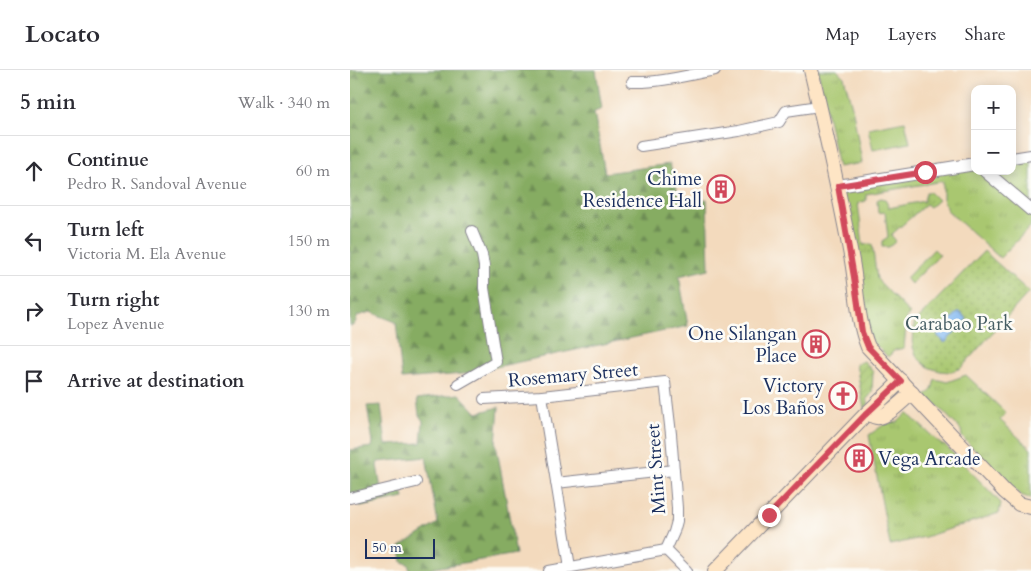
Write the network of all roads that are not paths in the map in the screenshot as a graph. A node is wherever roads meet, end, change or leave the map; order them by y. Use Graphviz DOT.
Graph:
graph roads {
  1 [pos="715,70"];
  2 [pos="811,70"];
  3 [pos="632,82"];
  4 [pos="820,106"];
  5 [pos="641,146"];
  6 [pos="1031,156"];
  7 [pos="1016,158"];
  8 [pos="971,165"];
  9 [pos="990,175"];
  10 [pos="838,186"];
  11 [pos="1031,210"];
  12 [pos="472,230"];
  13 [pos="901,381"];
  14 [pos="665,382"];
  15 [pos="458,384"];
  16 [pos="912,393"];
  17 [pos="542,396"];
  18 [pos="484,399"];
  19 [pos="868,413"];
  20 [pos="674,470"];
  21 [pos="416,482"];
  22 [pos="556,483"];
  23 [pos="350,498"];
  24 [pos="1031,508"];
  25 [pos="666,550"];
  26 [pos="570,567"];
  27 [pos="549,571"];
  28 [pos="687,571"];
  29 [pos="715,571"];
  1 -- 3 [label="street"];
  2 -- 4 [label="main road"];
  4 -- 5 [label="street"];
  4 -- 10 [label="main road"];
  6 -- 7 [label="street"];
  8 -- 10 [label="street"];
  9 -- 11 [label="street"];
  10 -- 13 [label="main road"];
  12 -- 15 [label="street"];
  13 -- 16 [label="main road"];
  13 -- 19 [label="main road"];
  14 -- 17 [label="street, Rosemary Street"];
  14 -- 20 [label="street, Mint Street"];
  16 -- 19 [label="main road"];
  16 -- 24 [label="main road"];
  17 -- 18 [label="street, Rosemary Street"];
  17 -- 22 [label="street"];
  19 -- 29 [label="main road"];
  20 -- 22 [label="street"];
  20 -- 25 [label="street, Mint Street"];
  21 -- 23 [label="street"];
  22 -- 26 [label="street"];
  25 -- 26 [label="street"];
  25 -- 28 [label="street"];
  26 -- 27 [label="street"];
}
